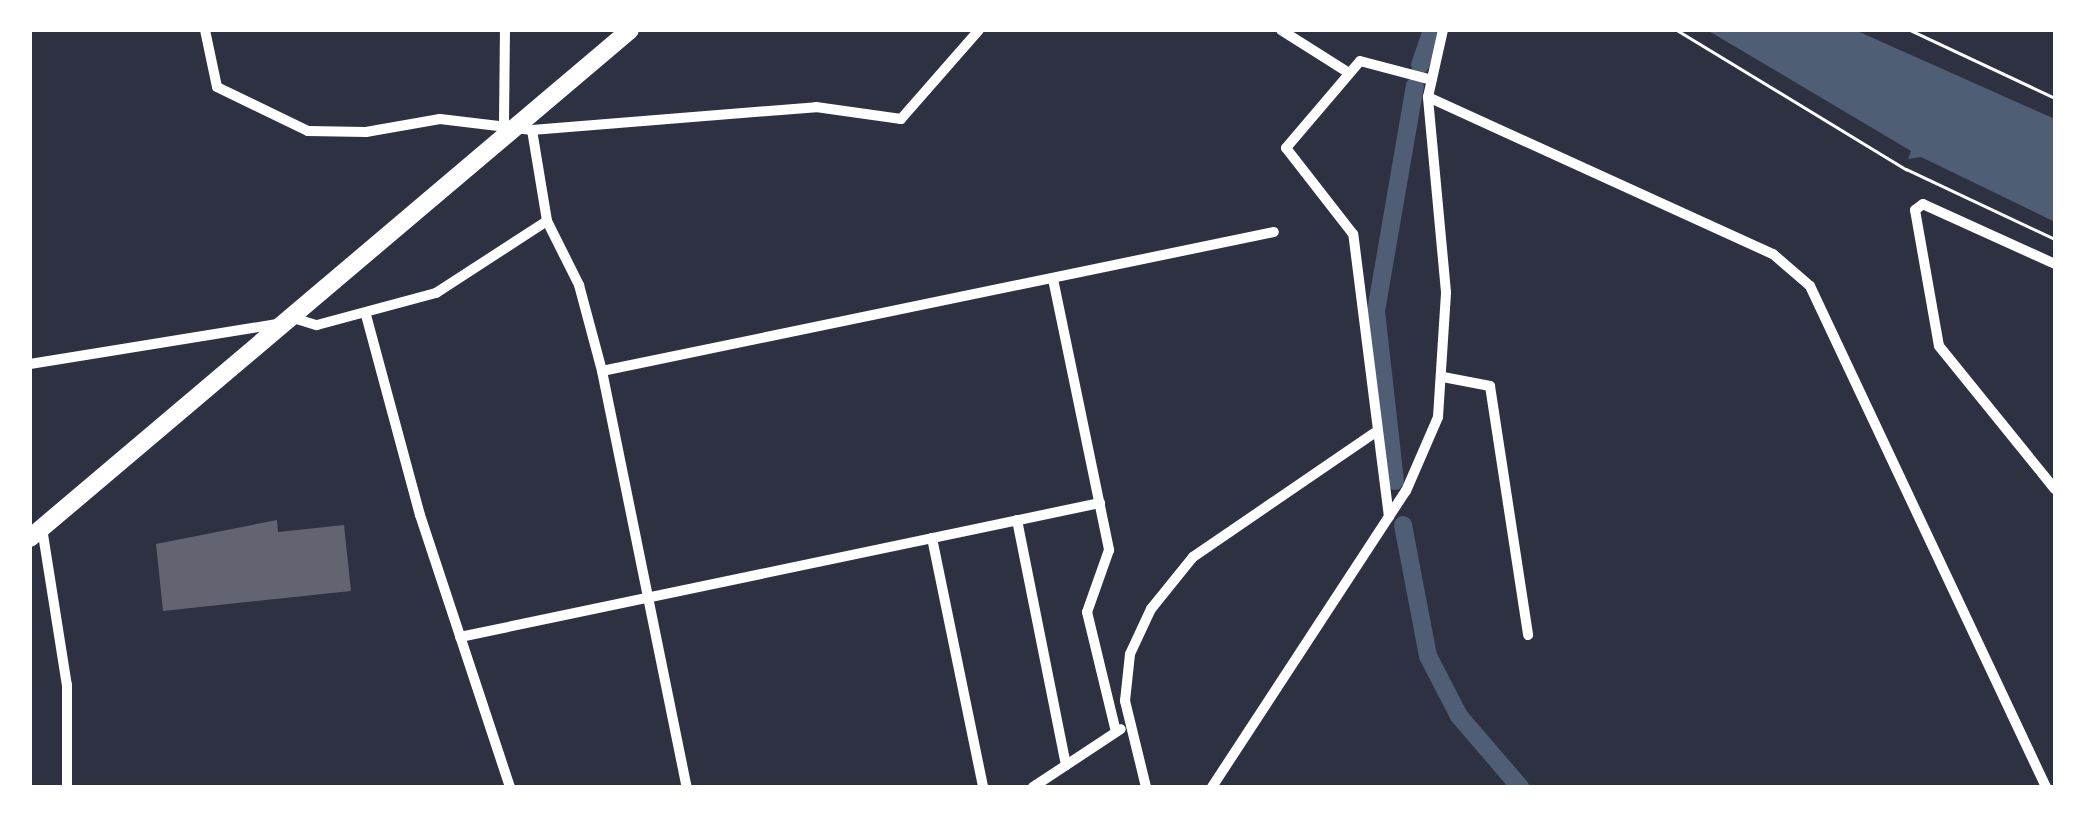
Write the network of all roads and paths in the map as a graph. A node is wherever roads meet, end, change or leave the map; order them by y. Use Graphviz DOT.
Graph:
graph roads {
  1 [pos="205,30"];
  2 [pos="505,30"];
  3 [pos="630,30"];
  4 [pos="979,30"];
  5 [pos="1281,30"];
  6 [pos="1443,30"];
  7 [pos="1677,30"];
  8 [pos="1910,30"];
  9 [pos="1348,73"];
  10 [pos="1432,80"];
  11 [pos="1428,97"];
  12 [pos="2055,98"];
  13 [pos="517,125"];
  14 [pos="547,221"];
  15 [pos="1274,232"];
  16 [pos="2055,239"];
  17 [pos="2055,264"];
  18 [pos="1053,279"];
  19 [pos="366,314"];
  20 [pos="280,320"];
  21 [pos="30,364"];
  22 [pos="602,371"];
  23 [pos="1444,377"];
  24 [pos="1374,433"];
  25 [pos="2055,489"];
  26 [pos="1100,503"];
  27 [pos="1389,517"];
  28 [pos="1016,520"];
  29 [pos="36,532"];
  30 [pos="932,538"];
  31 [pos="648,594"];
  32 [pos="1528,635"];
  33 [pos="460,637"];
  34 [pos="1121,728"];
  35 [pos="1066,765"];
  36 [pos="67,787"];
  37 [pos="510,787"];
  38 [pos="686,787"];
  39 [pos="983,787"];
  40 [pos="1034,787"];
  41 [pos="1146,787"];
  42 [pos="1212,787"];
  43 [pos="2046,787"];
  1 -- 13 [label="street"];
  2 -- 13 [label="street"];
  3 -- 13 [label="main road"];
  4 -- 13 [label="street"];
  5 -- 9 [label="street"];
  6 -- 10 [label="street"];
  7 -- 16 [label="path"];
  8 -- 12 [label="path"];
  9 -- 10 [label="street"];
  9 -- 24 [label="street"];
  10 -- 11 [label="street"];
  11 -- 23 [label="street"];
  11 -- 43 [label="street"];
  13 -- 14 [label="street"];
  13 -- 20 [label="main road"];
  14 -- 19 [label="street"];
  14 -- 22 [label="street"];
  15 -- 18 [label="street"];
  17 -- 25 [label="street"];
  18 -- 22 [label="street"];
  18 -- 26 [label="street"];
  19 -- 20 [label="street"];
  19 -- 33 [label="street"];
  20 -- 21 [label="street"];
  20 -- 29 [label="main road"];
  22 -- 31 [label="street"];
  23 -- 27 [label="street"];
  23 -- 32 [label="street"];
  24 -- 27 [label="street"];
  24 -- 34 [label="street"];
  26 -- 28 [label="street"];
  26 -- 34 [label="street"];
  27 -- 42 [label="street"];
  28 -- 30 [label="street"];
  28 -- 35 [label="street"];
  29 -- 36 [label="street"];
  30 -- 31 [label="street"];
  30 -- 39 [label="street"];
  31 -- 33 [label="street"];
  31 -- 38 [label="street"];
  33 -- 37 [label="street"];
  34 -- 35 [label="street"];
  34 -- 41 [label="street"];
  35 -- 40 [label="street"];
}
